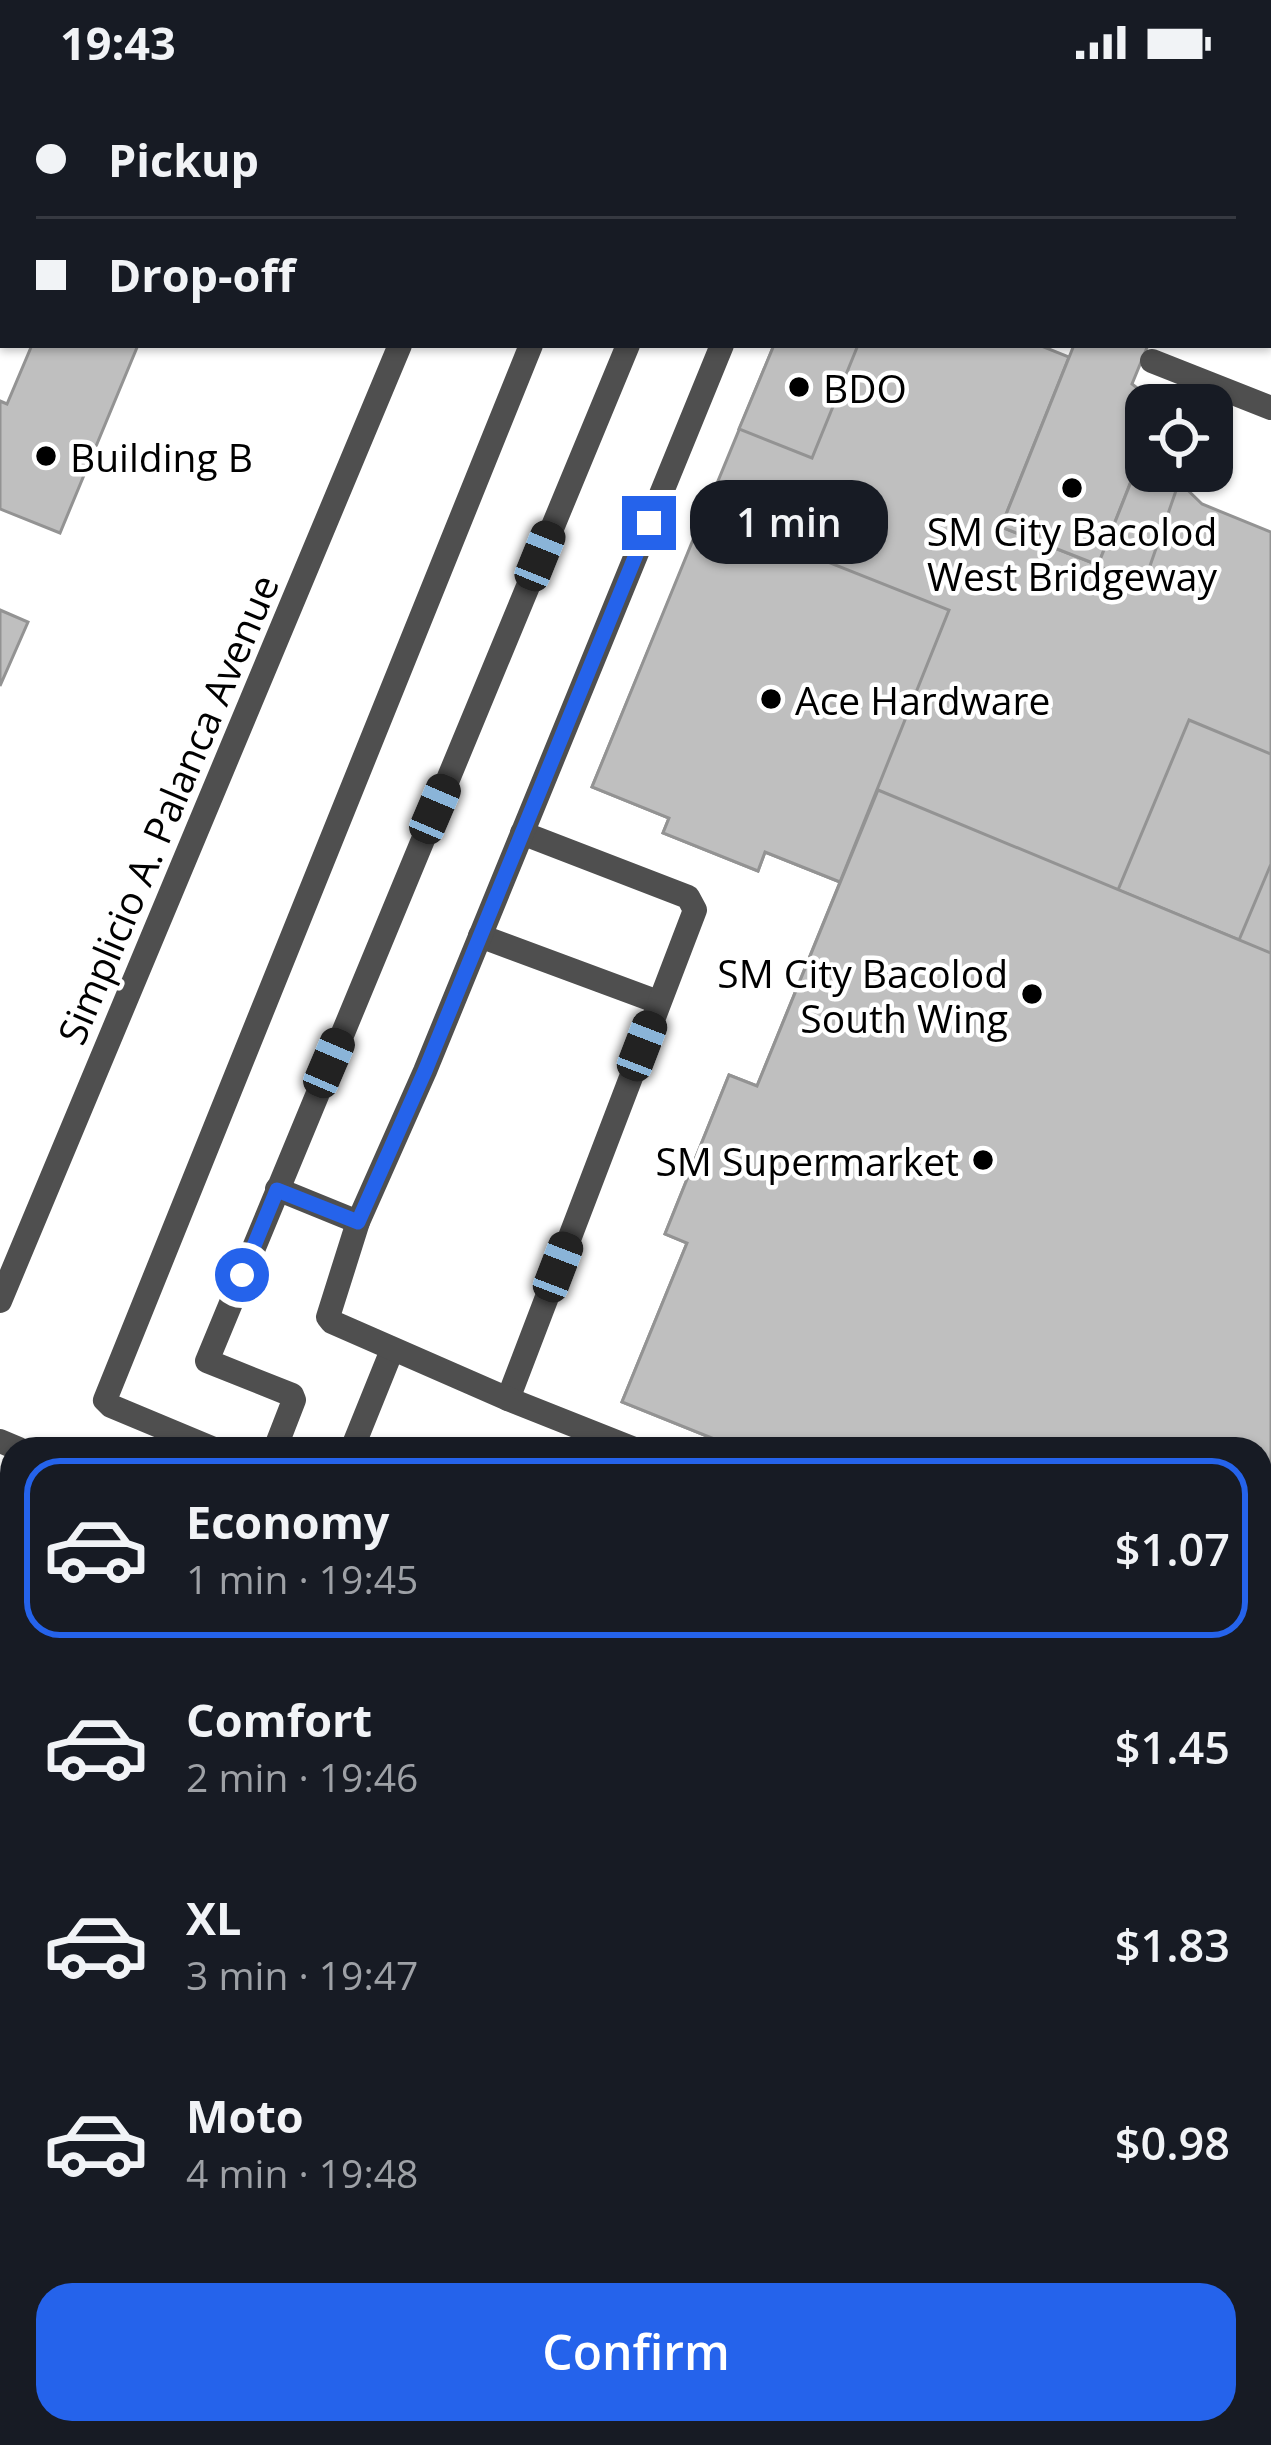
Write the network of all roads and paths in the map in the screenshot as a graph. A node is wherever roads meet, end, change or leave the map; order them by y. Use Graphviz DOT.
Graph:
graph roads {
  1 [pos="399,348"];
  2 [pos="530,348"];
  3 [pos="627,348"];
  4 [pos="721,348"];
  5 [pos="1152,361"];
  6 [pos="1271,408"];
  7 [pos="522,833"];
  8 [pos="480,936"];
  9 [pos="658,1002"];
  10 [pos="277,1190"];
  11 [pos="358,1222"];
  12 [pos="0,1300"];
  13 [pos="392,1350"];
  14 [pos="508,1399"];
  15 [pos="185,1437"];
  16 [pos="280,1437"];
  17 [pos="357,1437"];
  18 [pos="581,1437"];
  1 -- 12 [label="street, Simplicio A. Palanca Avenue"];
  2 -- 15 [label="street"];
  3 -- 10 [label="street"];
  4 -- 7 [label="street"];
  5 -- 6 [label="street"];
  7 -- 8 [label="street"];
  7 -- 9 [label="street"];
  8 -- 9 [label="street"];
  8 -- 11 [label="street"];
  9 -- 14 [label="street"];
  10 -- 11 [label="street"];
  10 -- 16 [label="street"];
  11 -- 13 [label="street"];
  13 -- 14 [label="street"];
  13 -- 17 [label="street"];
  14 -- 18 [label="street"];
}
